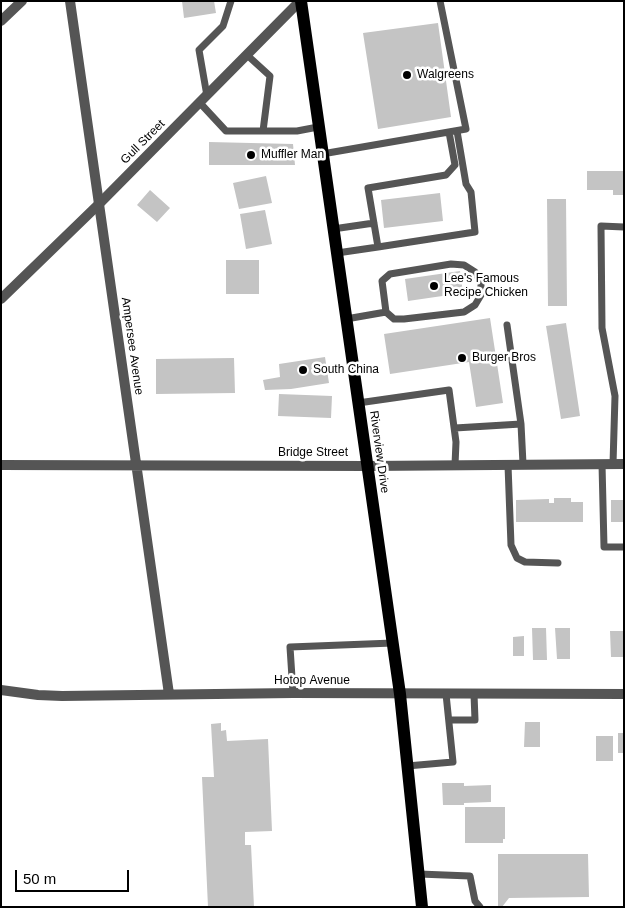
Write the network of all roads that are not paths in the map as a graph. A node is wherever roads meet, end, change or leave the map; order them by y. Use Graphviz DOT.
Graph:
graph roads {
  1 [pos="22,1"];
  2 [pos="70,1"];
  3 [pos="230,1"];
  4 [pos="300,1"];
  5 [pos="440,1"];
  6 [pos="1,21"];
  7 [pos="247,54"];
  8 [pos="203,99"];
  9 [pos="318,127"];
  10 [pos="263,131"];
  11 [pos="457,131"];
  12 [pos="449,132"];
  13 [pos="322,154"];
  14 [pos="99,204"];
  15 [pos="374,223"];
  16 [pos="624,226"];
  17 [pos="333,229"];
  18 [pos="378,247"];
  19 [pos="337,253"];
  20 [pos="1,299"];
  21 [pos="386,312"];
  22 [pos="346,319"];
  23 [pos="507,326"];
  24 [pos="358,403"];
  25 [pos="521,424"];
  26 [pos="455,428"];
  27 [pos="523,464"];
  28 [pos="602,464"];
  29 [pos="618,464"];
  30 [pos="1,465"];
  31 [pos="455,465"];
  32 [pos="508,465"];
  33 [pos="136,466"];
  34 [pos="368,466"];
  35 [pos="624,547"];
  36 [pos="558,563"];
  37 [pos="393,643"];
  38 [pos="1,690"];
  39 [pos="169,694"];
  40 [pos="293,694"];
  41 [pos="400,694"];
  42 [pos="446,694"];
  43 [pos="474,694"];
  44 [pos="624,694"];
  45 [pos="449,720"];
  46 [pos="408,766"];
  47 [pos="419,874"];
  48 [pos="422,907"];
  49 [pos="480,907"];
  1 -- 6 [label="street"];
  2 -- 14 [label="street, Ampersee Avenue"];
  3 -- 8 [label="lane"];
  4 -- 7 [label="street, Gull Street"];
  4 -- 9 [label="main road, Riverview Drive"];
  5 -- 11 [label="lane"];
  7 -- 8 [label="street, Gull Street"];
  7 -- 10 [label="lane"];
  8 -- 10 [label="lane"];
  8 -- 14 [label="street, Gull Street"];
  9 -- 10 [label="lane"];
  9 -- 13 [label="main road, Riverview Drive"];
  11 -- 12 [label="lane"];
  11 -- 18 [label="lane"];
  12 -- 13 [label="lane"];
  12 -- 15 [label="lane"];
  13 -- 17 [label="main road, Riverview Drive"];
  14 -- 20 [label="street, Gull Street"];
  14 -- 33 [label="street, Ampersee Avenue"];
  15 -- 17 [label="lane"];
  15 -- 18 [label="lane"];
  16 -- 29 [label="lane"];
  17 -- 19 [label="main road, Riverview Drive"];
  18 -- 19 [label="lane"];
  19 -- 22 [label="main road, Riverview Drive"];
  21 -- 21 [label="lane"];
  21 -- 22 [label="lane"];
  22 -- 24 [label="main road, Riverview Drive"];
  23 -- 25 [label="lane"];
  24 -- 26 [label="lane"];
  24 -- 34 [label="main road, Riverview Drive"];
  25 -- 26 [label="lane"];
  25 -- 27 [label="lane"];
  26 -- 31 [label="lane"];
  27 -- 28 [label="street, Bridge Street"];
  27 -- 32 [label="street, Bridge Street"];
  28 -- 29 [label="street, Bridge Street"];
  28 -- 35 [label="lane"];
  30 -- 33 [label="street, Bridge Street"];
  31 -- 32 [label="street, Bridge Street"];
  31 -- 34 [label="street, Bridge Street"];
  32 -- 36 [label="lane"];
  33 -- 34 [label="street, Bridge Street"];
  33 -- 39 [label="street, Ampersee Avenue"];
  34 -- 37 [label="main road, Riverview Drive"];
  37 -- 40 [label="lane"];
  37 -- 41 [label="main road, Riverview Drive"];
  38 -- 39 [label="street, Hotop Avenue"];
  39 -- 40 [label="street, Hotop Avenue"];
  40 -- 41 [label="street, Hotop Avenue"];
  41 -- 42 [label="street, Hotop Avenue"];
  41 -- 46 [label="main road, Riverview Drive"];
  42 -- 43 [label="street, Hotop Avenue"];
  42 -- 45 [label="lane"];
  43 -- 44 [label="street, Hotop Avenue"];
  43 -- 45 [label="lane"];
  45 -- 46 [label="lane"];
  46 -- 47 [label="main road, Riverview Drive"];
  47 -- 48 [label="main road, Riverview Drive"];
  47 -- 49 [label="lane"];
}
